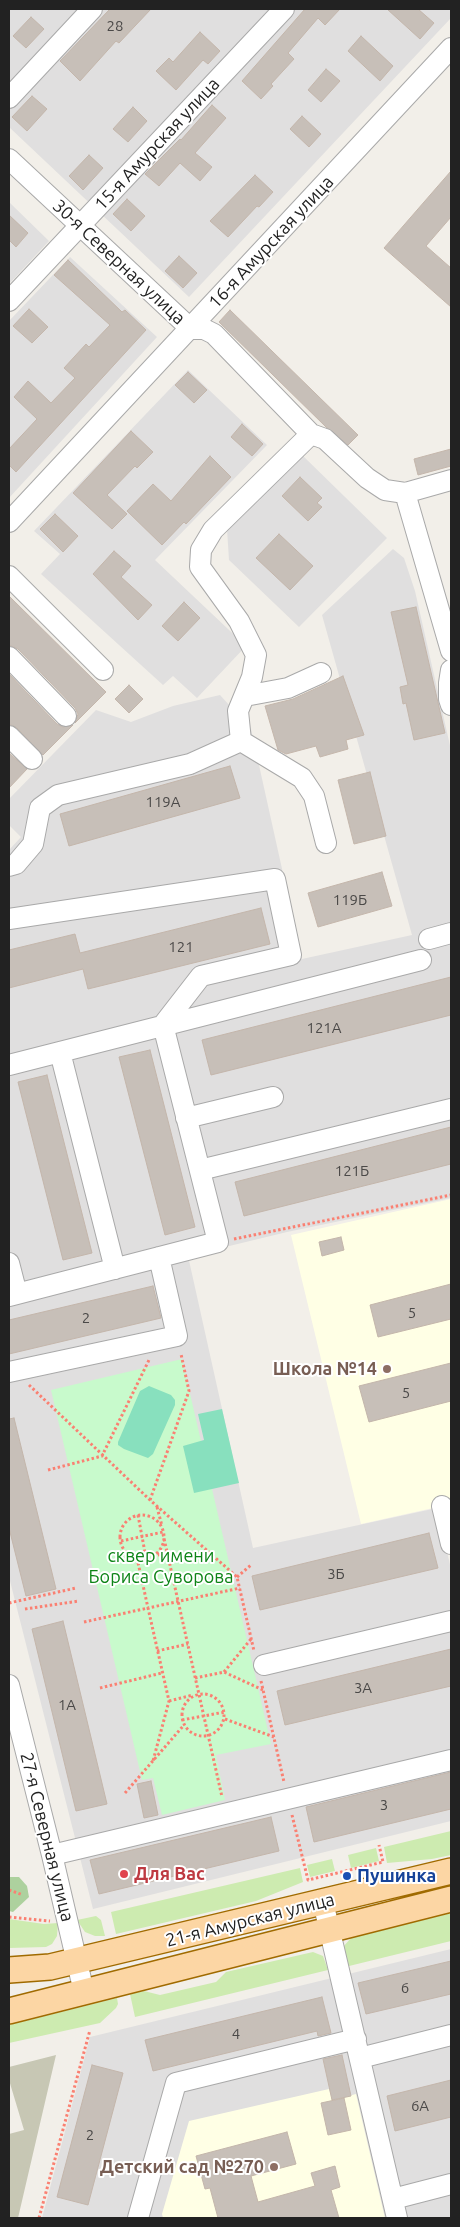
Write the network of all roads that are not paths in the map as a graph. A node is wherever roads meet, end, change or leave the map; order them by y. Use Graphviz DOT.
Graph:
graph roads {
  1 [pos="92,9"];
  2 [pos="284,9"];
  3 [pos="451,48"];
  4 [pos="9,98"];
  5 [pos="9,159"];
  6 [pos="79,226"];
  7 [pos="9,301"];
  8 [pos="191,329"];
  9 [pos="311,434"];
  10 [pos="451,480"];
  11 [pos="405,493"];
  12 [pos="9,522"];
  13 [pos="9,576"];
  14 [pos="451,651"];
  15 [pos="9,657"];
  16 [pos="103,670"];
  17 [pos="451,670"];
  18 [pos="321,673"];
  19 [pos="245,696"];
  20 [pos="451,705"];
  21 [pos="66,716"];
  22 [pos="9,736"];
  23 [pos="241,741"];
  24 [pos="32,759"];
  25 [pos="326,843"];
  26 [pos="9,866"];
  27 [pos="9,919"];
  28 [pos="451,933"];
  29 [pos="429,938"];
  30 [pos="421,960"];
  31 [pos="163,1025"];
  32 [pos="60,1052"];
  33 [pos="9,1065"];
  34 [pos="273,1097"];
  35 [pos="451,1109"];
  36 [pos="186,1118"];
  37 [pos="200,1170"];
  38 [pos="159,1258"];
  39 [pos="9,1262"];
  40 [pos="115,1269"];
  41 [pos="13,1295"];
  42 [pos="9,1372"];
  43 [pos="442,1506"];
  44 [pos="451,1544"];
  45 [pos="451,1621"];
  46 [pos="260,1665"];
  47 [pos="9,1685"];
  48 [pos="451,1760"];
  49 [pos="52,1855"];
  50 [pos="451,1870"];
  51 [pos="451,1899"];
  52 [pos="323,1902"];
  53 [pos="330,1929"];
  54 [pos="77,1960"];
  55 [pos="9,1970"];
  56 [pos="84,1992"];
  57 [pos="9,2012"];
  58 [pos="451,2035"];
  59 [pos="358,2048"];
  60 [pos="451,2184"];
  61 [pos="392,2199"];
  62 [pos="138,2218"];
  63 [pos="397,2218"];
  1 -- 4 [label="street"];
  2 -- 6 [label="street, 15-я Амурская улица"];
  3 -- 8 [label="street, 16-я Амурская улица"];
  5 -- 6 [label="street, 30-я Северная улица"];
  6 -- 7 [label="street, 15-я Амурская улица"];
  6 -- 8 [label="street, 30-я Северная улица"];
  8 -- 9 [label="street, 30-я Северная улица"];
  8 -- 12 [label="street, 16-я Амурская улица"];
  9 -- 11 [label="street, 30-я Северная улица"];
  9 -- 19 [label="street"];
  10 -- 11 [label="street"];
  11 -- 14 [label="street"];
  13 -- 16 [label="street"];
  15 -- 21 [label="street"];
  17 -- 20 [label="street"];
  18 -- 19 [label="street"];
  19 -- 23 [label="street"];
  22 -- 24 [label="street"];
  23 -- 25 [label="street"];
  23 -- 26 [label="street"];
  27 -- 31 [label="street"];
  28 -- 29 [label="street"];
  30 -- 31 [label="street"];
  31 -- 32 [label="street"];
  31 -- 36 [label="street"];
  32 -- 33 [label="street"];
  32 -- 40 [label="street"];
  34 -- 36 [label="street"];
  35 -- 37 [label="street"];
  36 -- 37 [label="street"];
  37 -- 38 [label="street"];
  38 -- 40 [label="street"];
  38 -- 42 [label="street"];
  39 -- 41 [label="street"];
  40 -- 41 [label="street"];
  43 -- 44 [label="street"];
  45 -- 46 [label="street"];
  47 -- 49 [label="street, 27-я Северная улица"];
  48 -- 49 [label="street"];
  49 -- 54 [label="street, 27-я Северная улица"];
  50 -- 52 [label="main road, 21-я Амурская улица"];
  51 -- 53 [label="main road, 21-я Амурская улица"];
  52 -- 53 [label="street"];
  52 -- 54 [label="main road, 21-я Амурская улица"];
  53 -- 56 [label="main road, 21-я Амурская улица"];
  53 -- 59 [label="street"];
  54 -- 55 [label="main road, 21-я Амурская улица"];
  54 -- 56 [label="street, 27-я Северная улица"];
  56 -- 57 [label="main road, 21-я Амурская улица"];
  58 -- 59 [label="street"];
  59 -- 61 [label="street"];
  59 -- 62 [label="street"];
  60 -- 61 [label="street"];
  61 -- 63 [label="street"];
}
